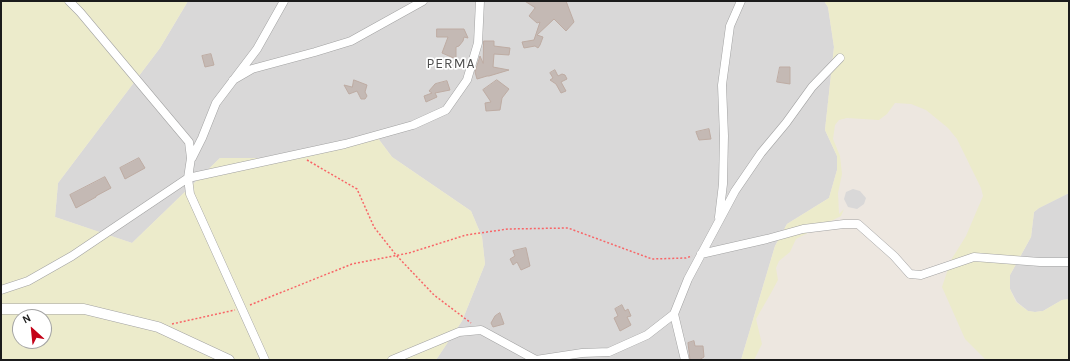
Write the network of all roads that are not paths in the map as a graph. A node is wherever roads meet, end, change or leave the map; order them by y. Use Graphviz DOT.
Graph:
graph roads {
  1 [pos="69,1"];
  2 [pos="284,1"];
  3 [pos="423,1"];
  4 [pos="480,1"];
  5 [pos="741,1"];
  6 [pos="840,58"];
  7 [pos="233,80"];
  8 [pos="191,158"];
  9 [pos="188,178"];
  10 [pos="718,221"];
  11 [pos="700,254"];
  12 [pos="1069,262"];
  13 [pos="1,290"];
  14 [pos="1,309"];
  15 [pos="674,314"];
  16 [pos="229,360"];
  17 [pos="265,360"];
  18 [pos="392,360"];
  19 [pos="536,360"];
  20 [pos="685,360"];
  1 -- 8 [label="street"];
  2 -- 7 [label="street"];
  3 -- 7 [label="street"];
  4 -- 9 [label="street"];
  5 -- 10 [label="street"];
  6 -- 10 [label="street"];
  7 -- 8 [label="street"];
  8 -- 9 [label="street"];
  9 -- 13 [label="street"];
  9 -- 17 [label="street"];
  10 -- 11 [label="street"];
  11 -- 12 [label="street"];
  11 -- 15 [label="street"];
  14 -- 16 [label="street"];
  15 -- 19 [label="street"];
  15 -- 20 [label="street"];
  18 -- 19 [label="street"];
}
